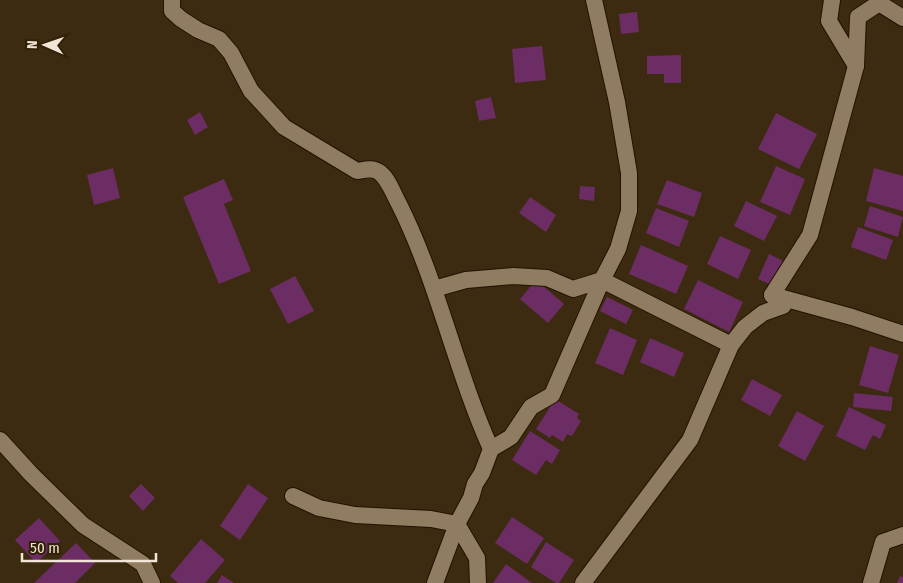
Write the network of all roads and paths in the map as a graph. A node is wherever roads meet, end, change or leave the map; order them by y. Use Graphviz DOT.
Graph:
graph roads {
  1 [pos="172,0"];
  2 [pos="594,0"];
  3 [pos="832,0"];
  4 [pos="903,18"];
  5 [pos="856,66"];
  6 [pos="602,280"];
  7 [pos="434,289"];
  8 [pos="772,296"];
  9 [pos="903,334"];
  10 [pos="731,345"];
  11 [pos="0,440"];
  12 [pos="491,449"];
  13 [pos="293,496"];
  14 [pos="457,524"];
  15 [pos="903,535"];
  16 [pos="152,583"];
  17 [pos="435,583"];
  18 [pos="478,583"];
  19 [pos="584,583"];
  20 [pos="871,583"];
  1 -- 7 [label="street"];
  2 -- 6 [label="street"];
  3 -- 5 [label="street"];
  4 -- 5 [label="street"];
  5 -- 8 [label="street"];
  6 -- 7 [label="street"];
  6 -- 10 [label="street"];
  6 -- 12 [label="street"];
  7 -- 12 [label="street"];
  8 -- 9 [label="street"];
  8 -- 10 [label="street"];
  10 -- 19 [label="street"];
  11 -- 16 [label="street"];
  12 -- 14 [label="street"];
  13 -- 14 [label="street"];
  14 -- 17 [label="street"];
  14 -- 18 [label="street"];
  15 -- 20 [label="street"];
}
